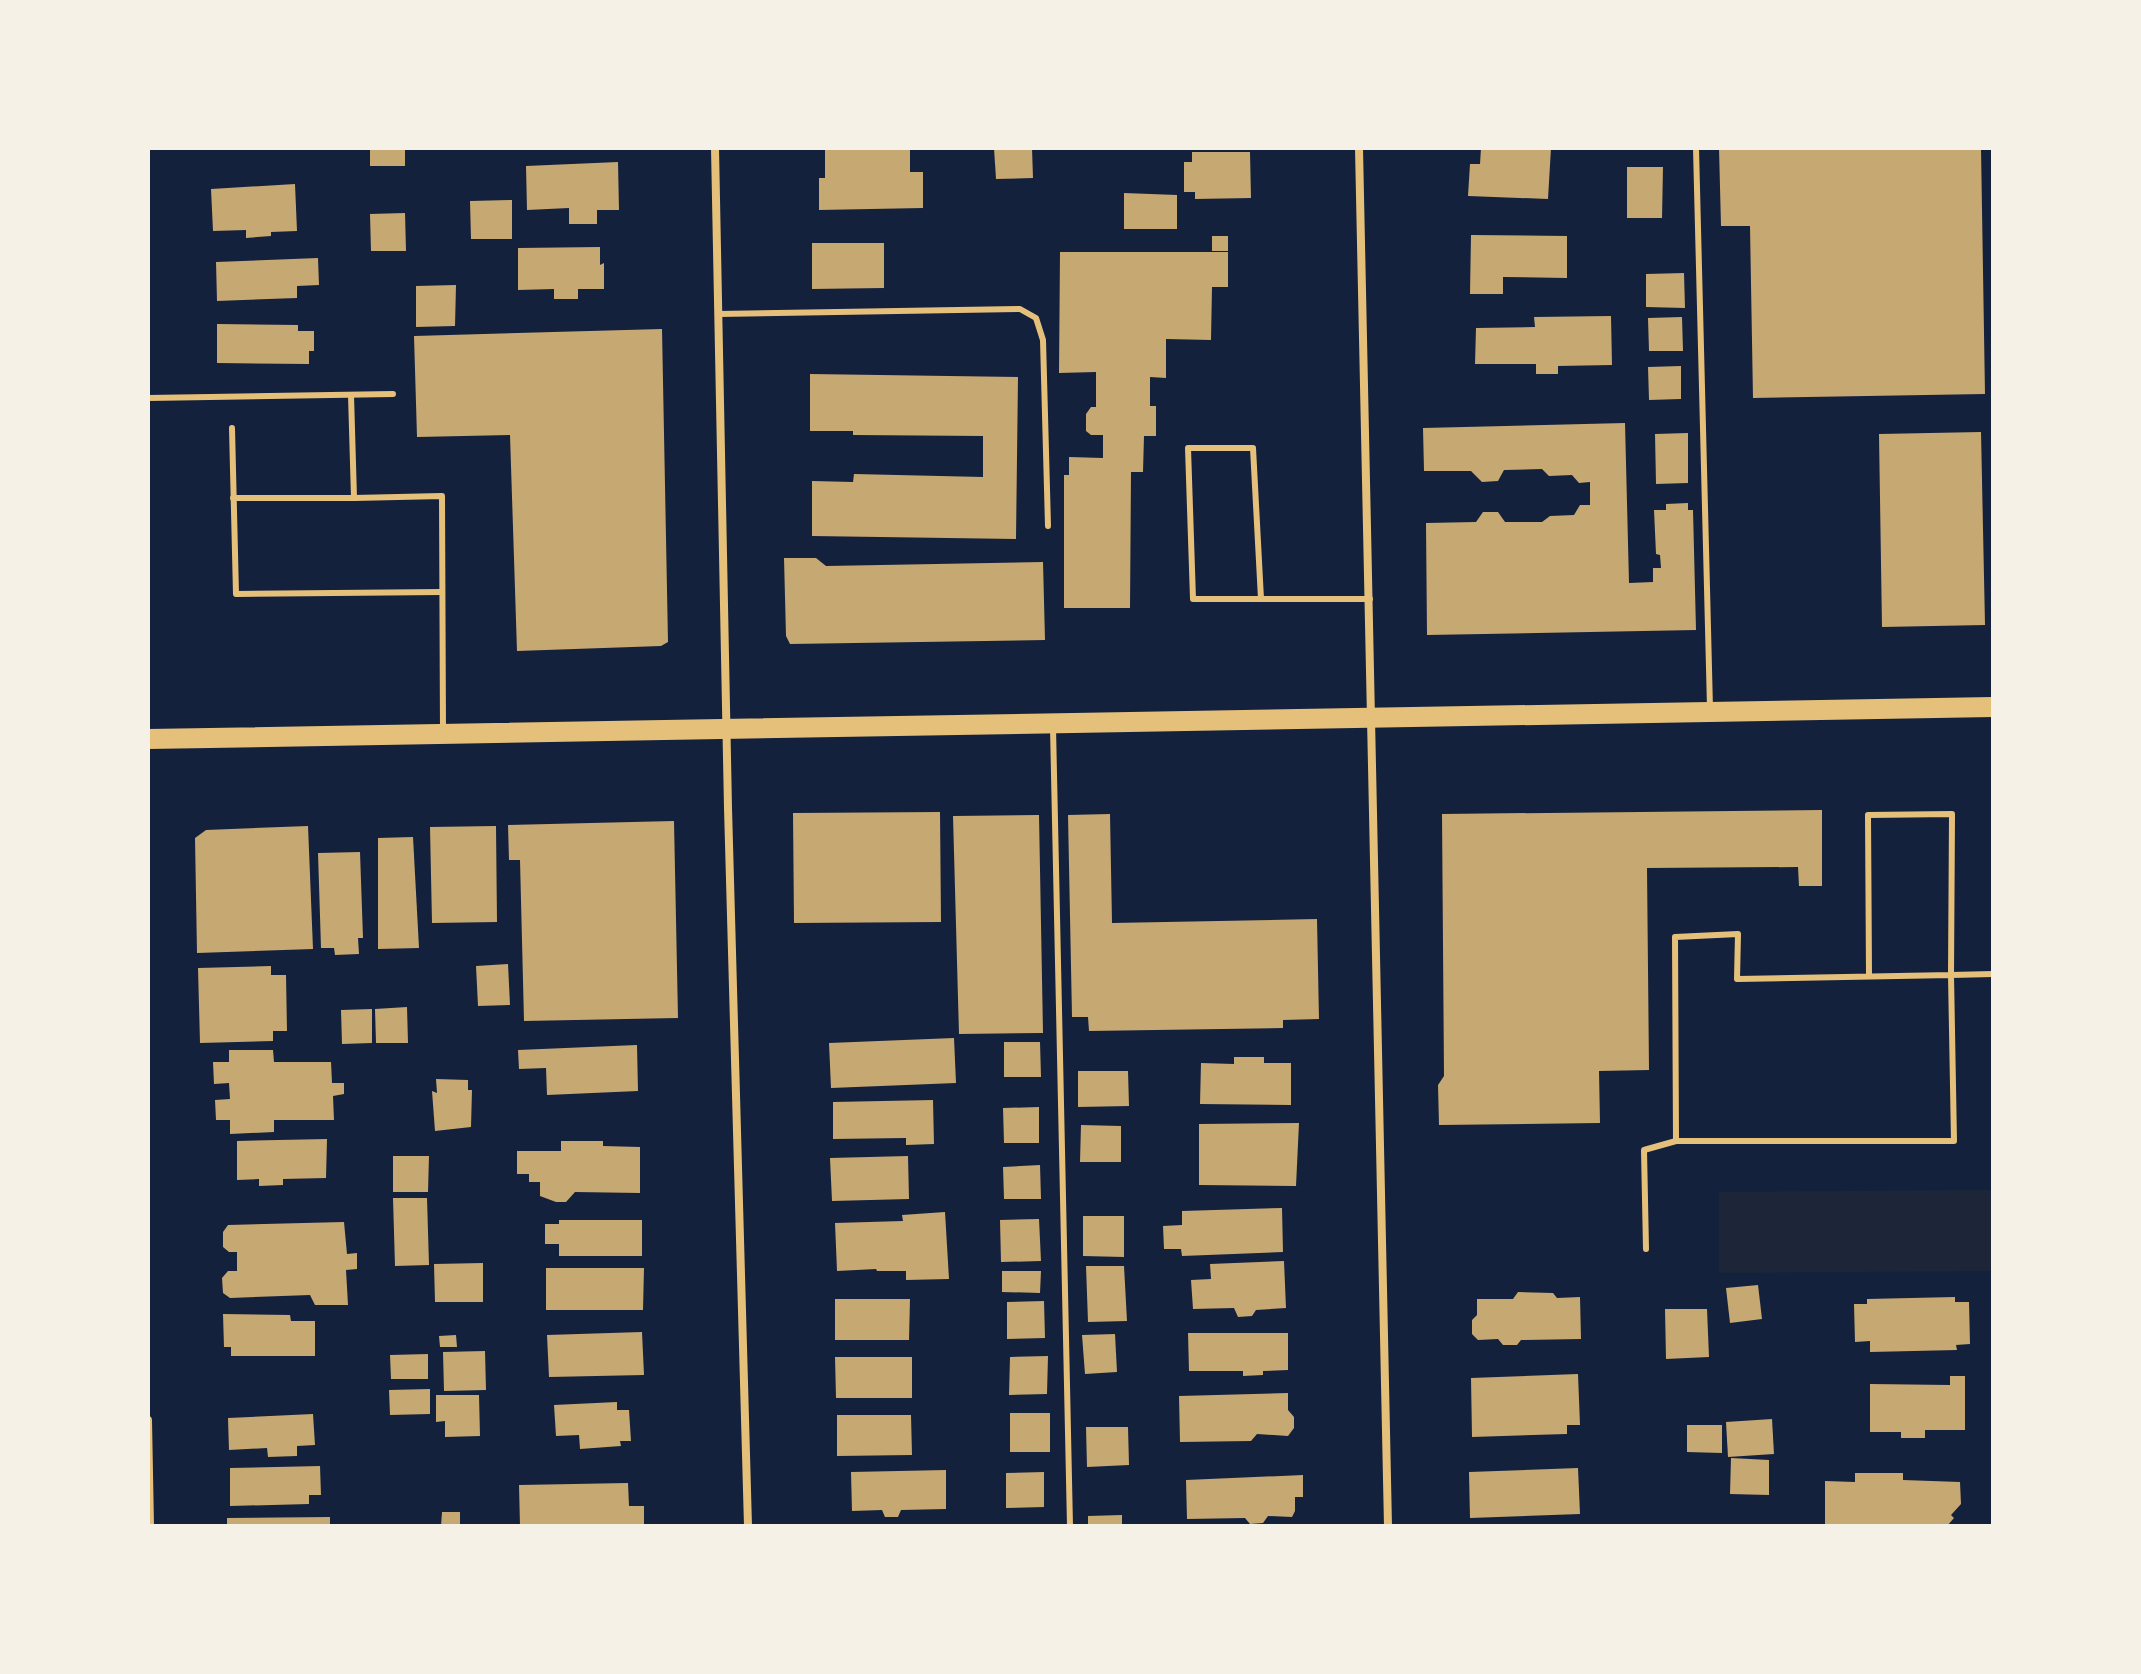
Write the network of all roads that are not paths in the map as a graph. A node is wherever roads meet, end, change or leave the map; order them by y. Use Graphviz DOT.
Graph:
graph roads {
  1 [pos="715,148"];
  2 [pos="1359,148"];
  3 [pos="1696,148"];
  4 [pos="718,314"];
  5 [pos="393,394"];
  6 [pos="351,395"];
  7 [pos="148,398"];
  8 [pos="232,428"];
  9 [pos="233,498"];
  10 [pos="354,498"];
  11 [pos="1048,526"];
  12 [pos="442,592"];
  13 [pos="1261,599"];
  14 [pos="1370,599"];
  15 [pos="1993,707"];
  16 [pos="1710,712"];
  17 [pos="1373,718"];
  18 [pos="1053,723"];
  19 [pos="726,729"];
  20 [pos="443,733"];
  21 [pos="148,739"];
  22 [pos="1993,974"];
  23 [pos="1951,975"];
  24 [pos="1869,976"];
  25 [pos="1676,1141"];
  26 [pos="1646,1249"];
  27 [pos="148,1420"];
  28 [pos="150,1526"];
  29 [pos="748,1526"];
  30 [pos="1070,1526"];
  31 [pos="1388,1526"];
  1 -- 4 [label="street"];
  2 -- 14 [label="street"];
  3 -- 16 [label="lane"];
  4 -- 11 [label="lane"];
  4 -- 19 [label="street"];
  5 -- 6 [label="lane"];
  6 -- 7 [label="lane"];
  6 -- 10 [label="lane"];
  8 -- 9 [label="lane"];
  9 -- 10 [label="lane"];
  9 -- 12 [label="lane"];
  10 -- 12 [label="lane"];
  12 -- 20 [label="lane"];
  13 -- 13 [label="lane"];
  13 -- 14 [label="lane"];
  14 -- 17 [label="street"];
  15 -- 16 [label="main road"];
  16 -- 17 [label="main road"];
  17 -- 18 [label="main road"];
  17 -- 31 [label="street"];
  18 -- 19 [label="main road"];
  18 -- 30 [label="lane"];
  19 -- 20 [label="main road"];
  19 -- 29 [label="street"];
  20 -- 21 [label="main road"];
  22 -- 23 [label="lane"];
  23 -- 24 [label="lane"];
  23 -- 24 [label="lane"];
  23 -- 25 [label="lane"];
  24 -- 25 [label="lane"];
  25 -- 26 [label="lane"];
  27 -- 28 [label="street"];
}
